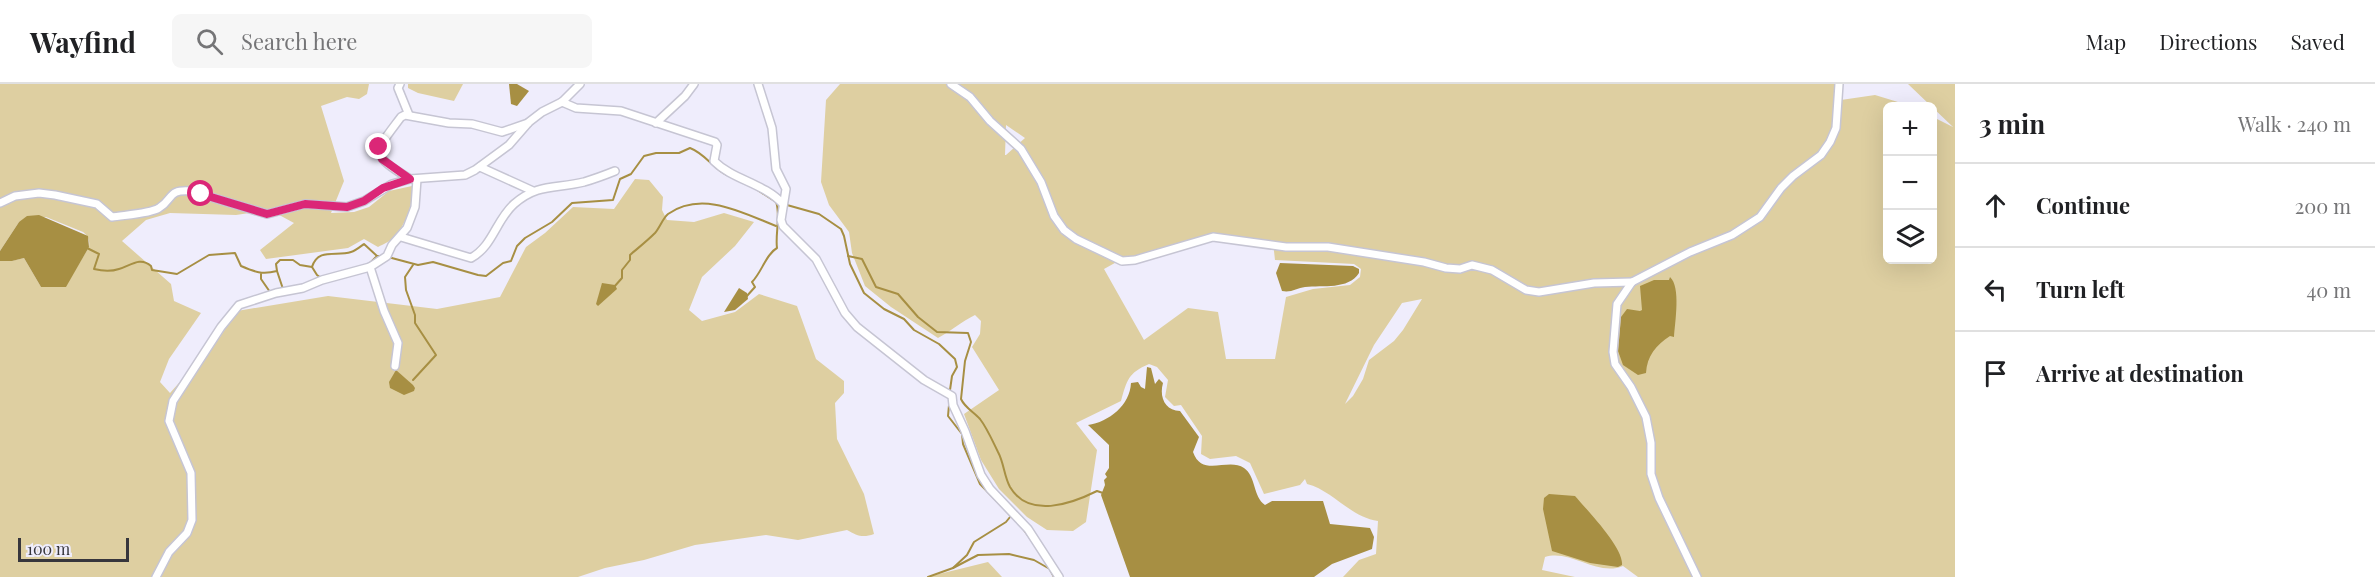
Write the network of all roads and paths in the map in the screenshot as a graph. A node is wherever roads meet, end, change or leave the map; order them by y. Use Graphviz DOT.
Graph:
graph roads {
  1 [pos="400,84"];
  2 [pos="580,84"];
  3 [pos="694,84"];
  4 [pos="758,84"];
  5 [pos="951,84"];
  6 [pos="1839,84"];
  7 [pos="562,102"];
  8 [pos="409,115"];
  9 [pos="529,123"];
  10 [pos="656,123"];
  11 [pos="480,166"];
  12 [pos="615,171"];
  13 [pos="413,179"];
  14 [pos="533,191"];
  15 [pos="0,202"];
  16 [pos="783,204"];
  17 [pos="401,237"];
  18 [pos="370,267"];
  19 [pos="1632,282"];
  20 [pos="395,366"];
  21 [pos="156,577"];
  22 [pos="1059,577"];
  23 [pos="1697,577"];
  1 -- 8 [label="street"];
  2 -- 7 [label="street"];
  3 -- 10 [label="street"];
  4 -- 16 [label="street"];
  5 -- 19 [label="street"];
  6 -- 19 [label="street"];
  7 -- 9 [label="street"];
  7 -- 10 [label="street"];
  8 -- 9 [label="street"];
  8 -- 13 [label="street"];
  9 -- 11 [label="street"];
  10 -- 16 [label="street"];
  11 -- 13 [label="street"];
  11 -- 14 [label="street"];
  12 -- 14 [label="street"];
  13 -- 15 [label="street"];
  13 -- 17 [label="street"];
  14 -- 17 [label="street"];
  16 -- 22 [label="street"];
  17 -- 18 [label="street"];
  18 -- 20 [label="street"];
  18 -- 21 [label="street"];
  19 -- 23 [label="street"];
}
